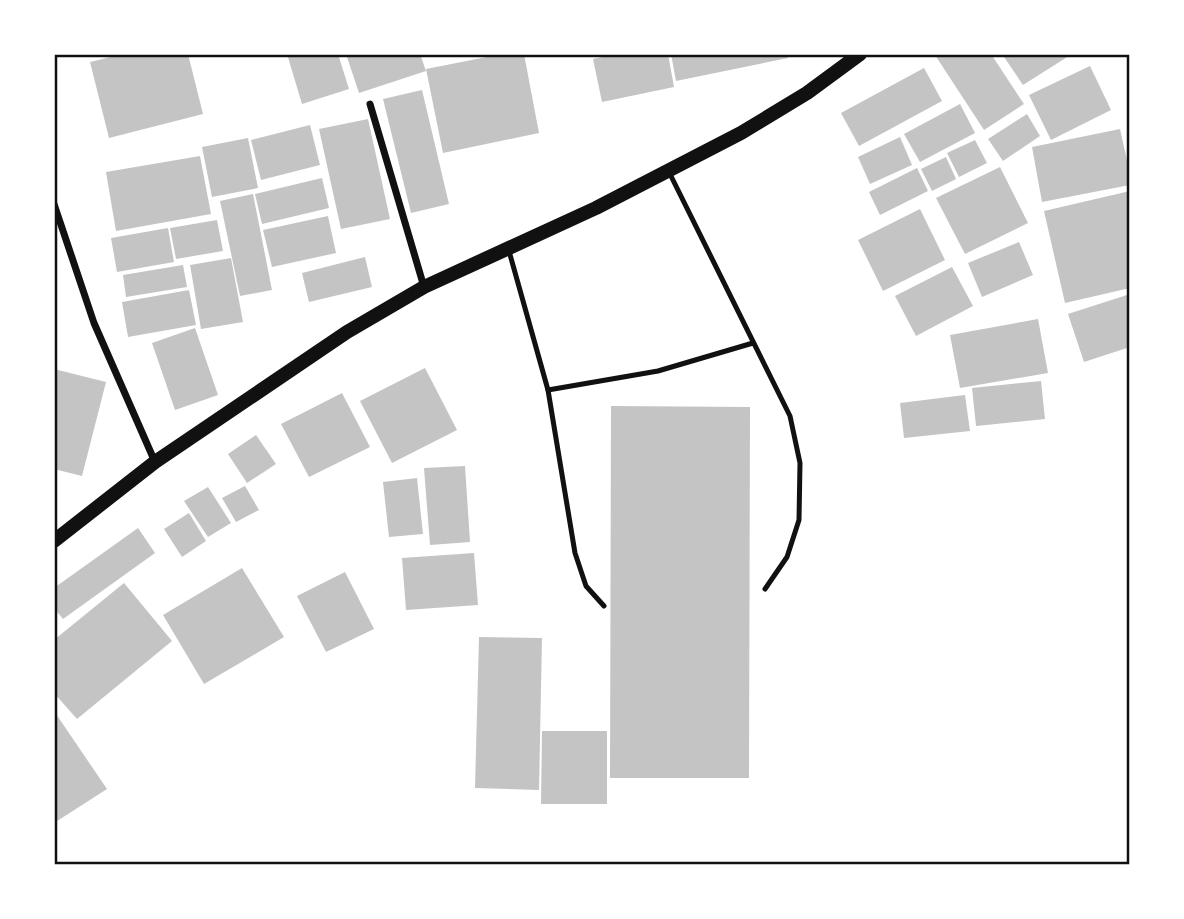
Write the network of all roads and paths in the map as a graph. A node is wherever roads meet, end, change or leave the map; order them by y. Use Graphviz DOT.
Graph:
graph roads {
  1 [pos="860,54"];
  2 [pos="370,104"];
  3 [pos="669,172"];
  4 [pos="54,204"];
  5 [pos="508,248"];
  6 [pos="424,287"];
  7 [pos="753,343"];
  8 [pos="548,390"];
  9 [pos="155,461"];
  10 [pos="54,541"];
  11 [pos="765,589"];
  12 [pos="604,606"];
  1 -- 3 [label="main road"];
  2 -- 6 [label="street"];
  3 -- 5 [label="main road"];
  3 -- 7 [label="lane"];
  4 -- 9 [label="street"];
  5 -- 6 [label="main road"];
  5 -- 8 [label="lane"];
  6 -- 9 [label="main road"];
  7 -- 8 [label="lane"];
  7 -- 11 [label="lane"];
  8 -- 12 [label="lane"];
  9 -- 10 [label="main road"];
}
